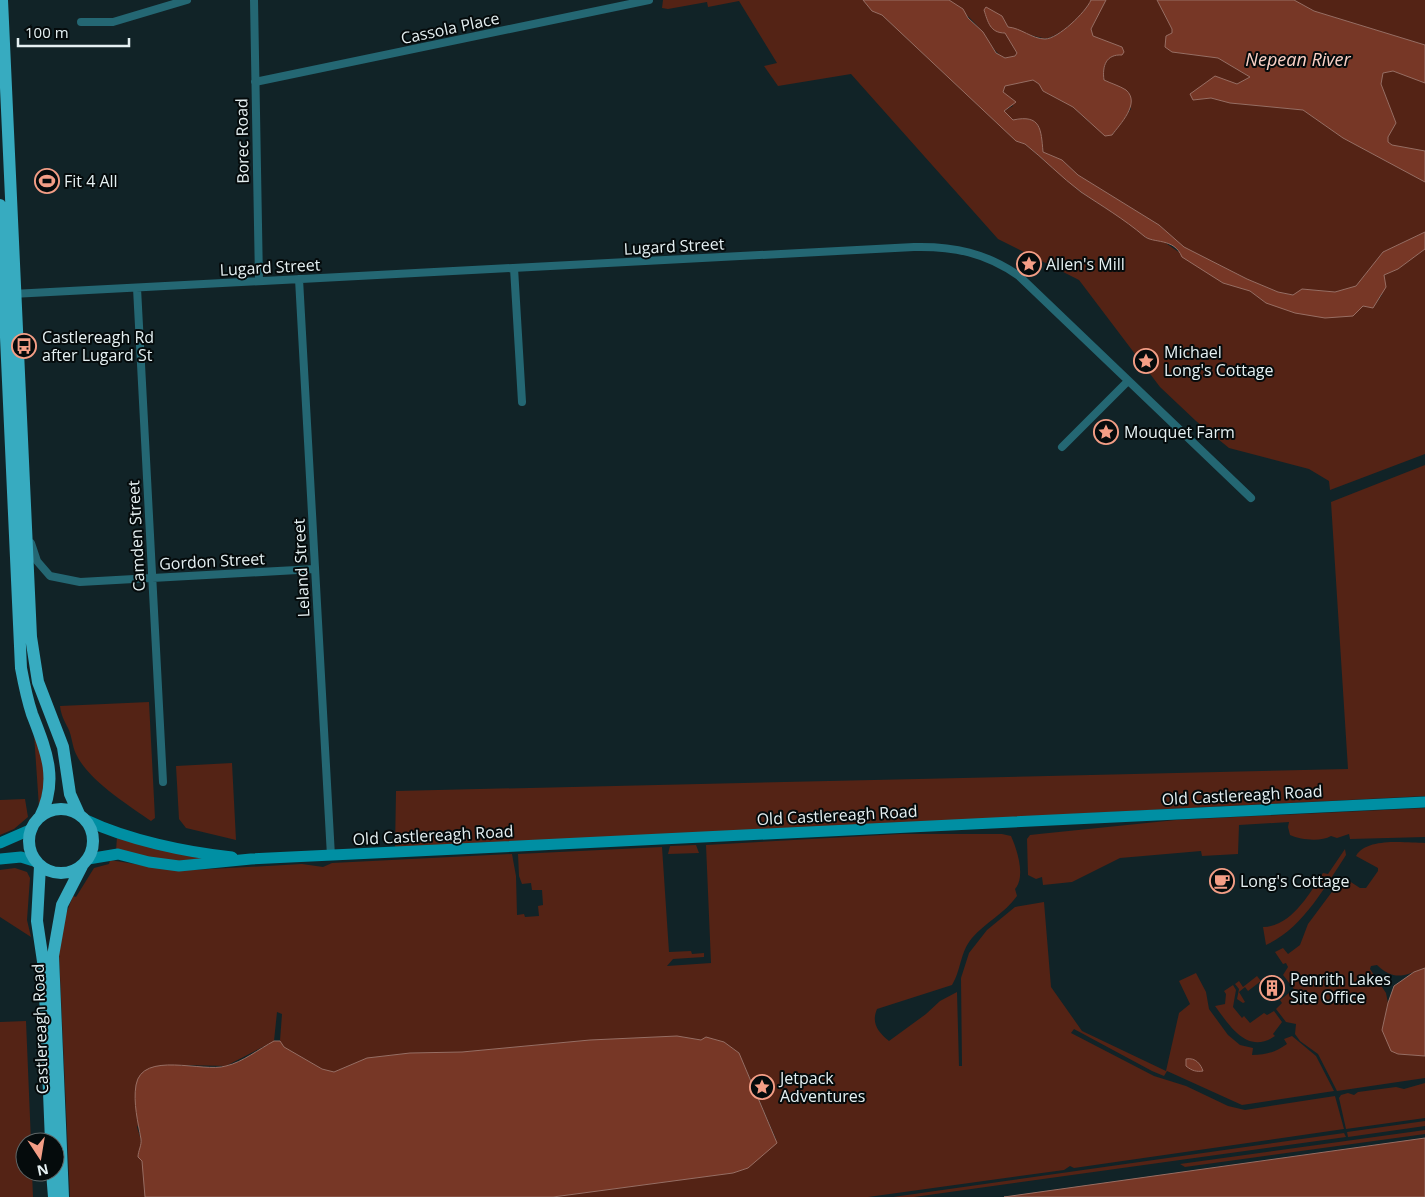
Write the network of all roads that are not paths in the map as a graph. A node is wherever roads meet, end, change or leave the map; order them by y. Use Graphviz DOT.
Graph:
graph roads {
  1 [pos="2,0"];
  2 [pos="187,0"];
  3 [pos="254,0"];
  4 [pos="649,0"];
  5 [pos="81,22"];
  6 [pos="255,82"];
  7 [pos="0,205"];
  8 [pos="514,268"];
  9 [pos="299,279"];
  10 [pos="259,281"];
  11 [pos="137,288"];
  12 [pos="10,295"];
  13 [pos="1128,381"];
  14 [pos="522,402"];
  15 [pos="1062,447"];
  16 [pos="1252,498"];
  17 [pos="25,519"];
  18 [pos="315,569"];
  19 [pos="152,578"];
  20 [pos="163,782"];
  21 [pos="1425,802"];
  22 [pos="40,817"];
  23 [pos="82,817"];
  24 [pos="32,829"];
  25 [pos="0,843"];
  26 [pos="331,856"];
  27 [pos="0,858"];
  28 [pos="251,860"];
  29 [pos="85,863"];
  30 [pos="39,864"];
  31 [pos="51,1132"];
  32 [pos="53,1182"];
  33 [pos="54,1197"];
  34 [pos="63,1197"];
  1 -- 12 [label="main road"];
  2 -- 5 [label="street"];
  3 -- 6 [label="street, Borec Road"];
  4 -- 6 [label="street, Cassola Place"];
  6 -- 10 [label="street, Borec Road"];
  7 -- 12 [label="main road"];
  8 -- 9 [label="street, Lugard Street"];
  8 -- 13 [label="street, Lugard Street"];
  8 -- 14 [label="street"];
  9 -- 10 [label="street, Lugard Street"];
  9 -- 18 [label="street, Leland Street"];
  10 -- 11 [label="street, Lugard Street"];
  11 -- 12 [label="street, Lugard Street"];
  11 -- 19 [label="street, Camden Street"];
  12 -- 17 [label="main road"];
  12 -- 22 [label="main road"];
  13 -- 15 [label="street"];
  13 -- 16 [label="street, Lugard Street"];
  17 -- 19 [label="street, Gordon Street"];
  17 -- 23 [label="main road"];
  18 -- 19 [label="street, Gordon Street"];
  18 -- 26 [label="street, Leland Street"];
  19 -- 20 [label="street, Camden Street"];
  21 -- 26 [label="street, Old Castlereagh Road"];
  22 -- 23 [label="main road"];
  22 -- 24 [label="main road"];
  23 -- 28 [label="street, Old Castlereagh Road"];
  23 -- 29 [label="main road"];
  24 -- 25 [label="street"];
  24 -- 30 [label="main road"];
  26 -- 28 [label="street, Old Castlereagh Road"];
  27 -- 30 [label="street"];
  28 -- 29 [label="street, Old Castlereagh Road"];
  29 -- 30 [label="main road"];
  29 -- 34 [label="main road, Castlereagh Road"];
  30 -- 31 [label="main road, Castlereagh Road"];
  32 -- 33 [label="main road"];
}
